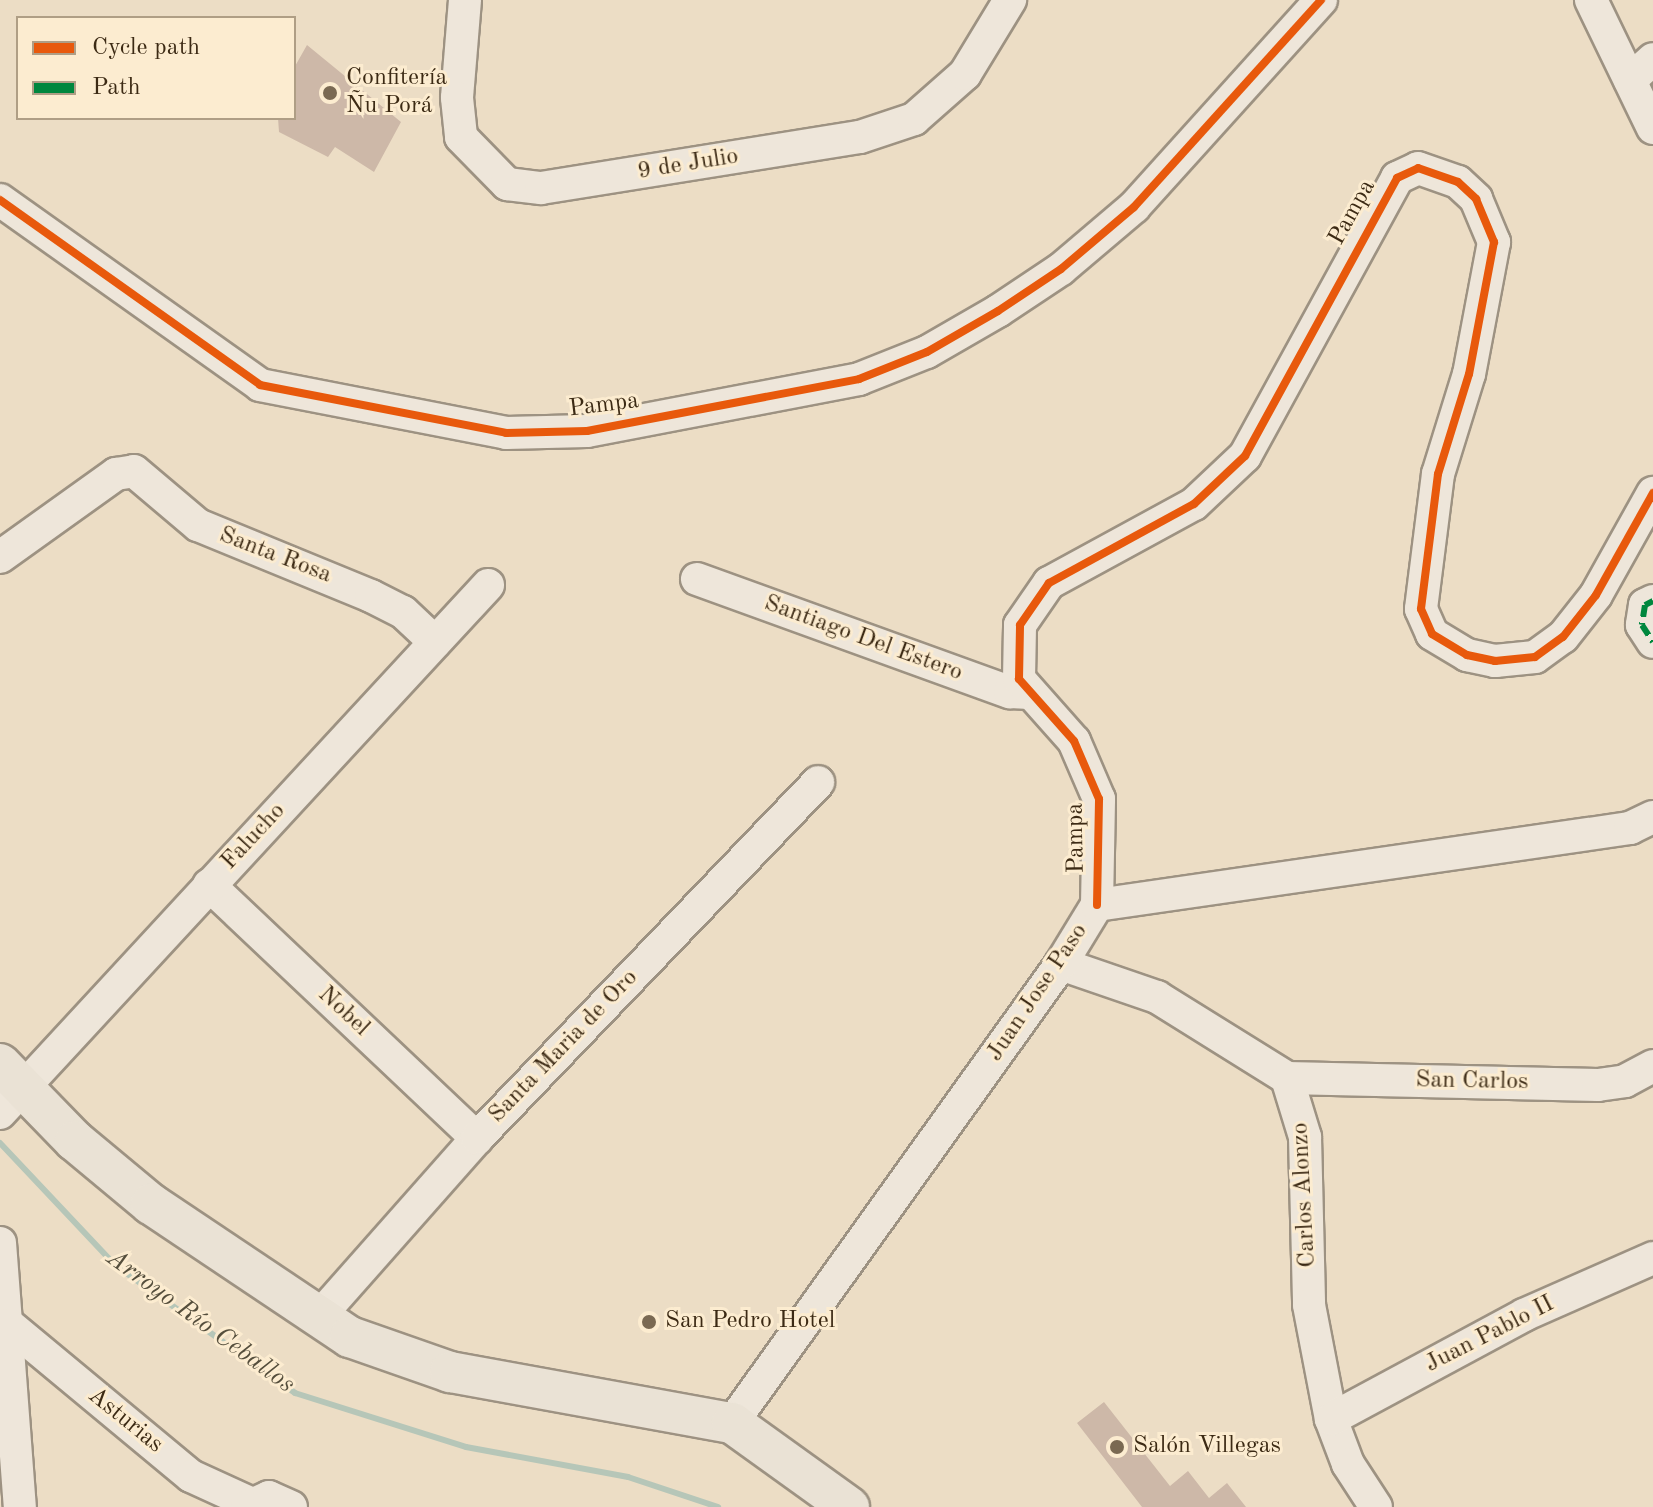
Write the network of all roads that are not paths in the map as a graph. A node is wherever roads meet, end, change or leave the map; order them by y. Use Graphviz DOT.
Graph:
graph roads {
  1 [pos="465,0"];
  2 [pos="1010,0"];
  3 [pos="1321,0"];
  4 [pos="1591,0"];
  5 [pos="1642,70"];
  6 [pos="1653,128"];
  7 [pos="0,200"];
  8 [pos="1650,504"];
  9 [pos="0,557"];
  10 [pos="697,579"];
  11 [pos="488,585"];
  12 [pos="1653,601"];
  13 [pos="435,642"];
  14 [pos="1653,642"];
  15 [pos="1030,693"];
  16 [pos="818,782"];
  17 [pos="1653,817"];
  18 [pos="209,885"];
  19 [pos="1097,905"];
  20 [pos="1061,964"];
  21 [pos="1653,1066"];
  22 [pos="1287,1078"];
  23 [pos="5,1094"];
  24 [pos="477,1138"];
  25 [pos="0,1243"];
  26 [pos="1653,1258"];
  27 [pos="317,1319"];
  28 [pos="7,1341"];
  29 [pos="1331,1419"];
  30 [pos="732,1423"];
  31 [pos="248,1505"];
  32 [pos="20,1507"];
  33 [pos="291,1507"];
  34 [pos="849,1507"];
  35 [pos="1376,1507"];
  1 -- 2 [label="street, 9 de Julio"];
  3 -- 7 [label="street, Pampa"];
  4 -- 5 [label="street"];
  5 -- 6 [label="street"];
  8 -- 15 [label="street, Pampa"];
  9 -- 13 [label="street, Santa Rosa"];
  10 -- 15 [label="street, Santiago Del Estero"];
  11 -- 13 [label="street, Falucho"];
  12 -- 14 [label="street"];
  13 -- 18 [label="street, Falucho"];
  15 -- 19 [label="street, Pampa"];
  16 -- 24 [label="street, Santa Maria de Oro"];
  17 -- 19 [label="street, Juan Jose Paso"];
  18 -- 23 [label="street, Falucho"];
  18 -- 24 [label="street, Nobel"];
  19 -- 20 [label="street, Juan Jose Paso"];
  20 -- 22 [label="street"];
  20 -- 30 [label="street, Juan Jose Paso"];
  21 -- 22 [label="street, San Carlos"];
  22 -- 29 [label="street, Carlos Alonzo"];
  23 -- 27 [label="main road"];
  24 -- 27 [label="street, Santa Maria de Oro"];
  25 -- 28 [label="street"];
  26 -- 29 [label="street, Juan Pablo II"];
  27 -- 30 [label="main road"];
  28 -- 31 [label="street, Asturias"];
  28 -- 32 [label="street"];
  29 -- 35 [label="street, Carlos Alonzo"];
  30 -- 34 [label="main road"];
  31 -- 33 [label="street, Asturias"];
}
